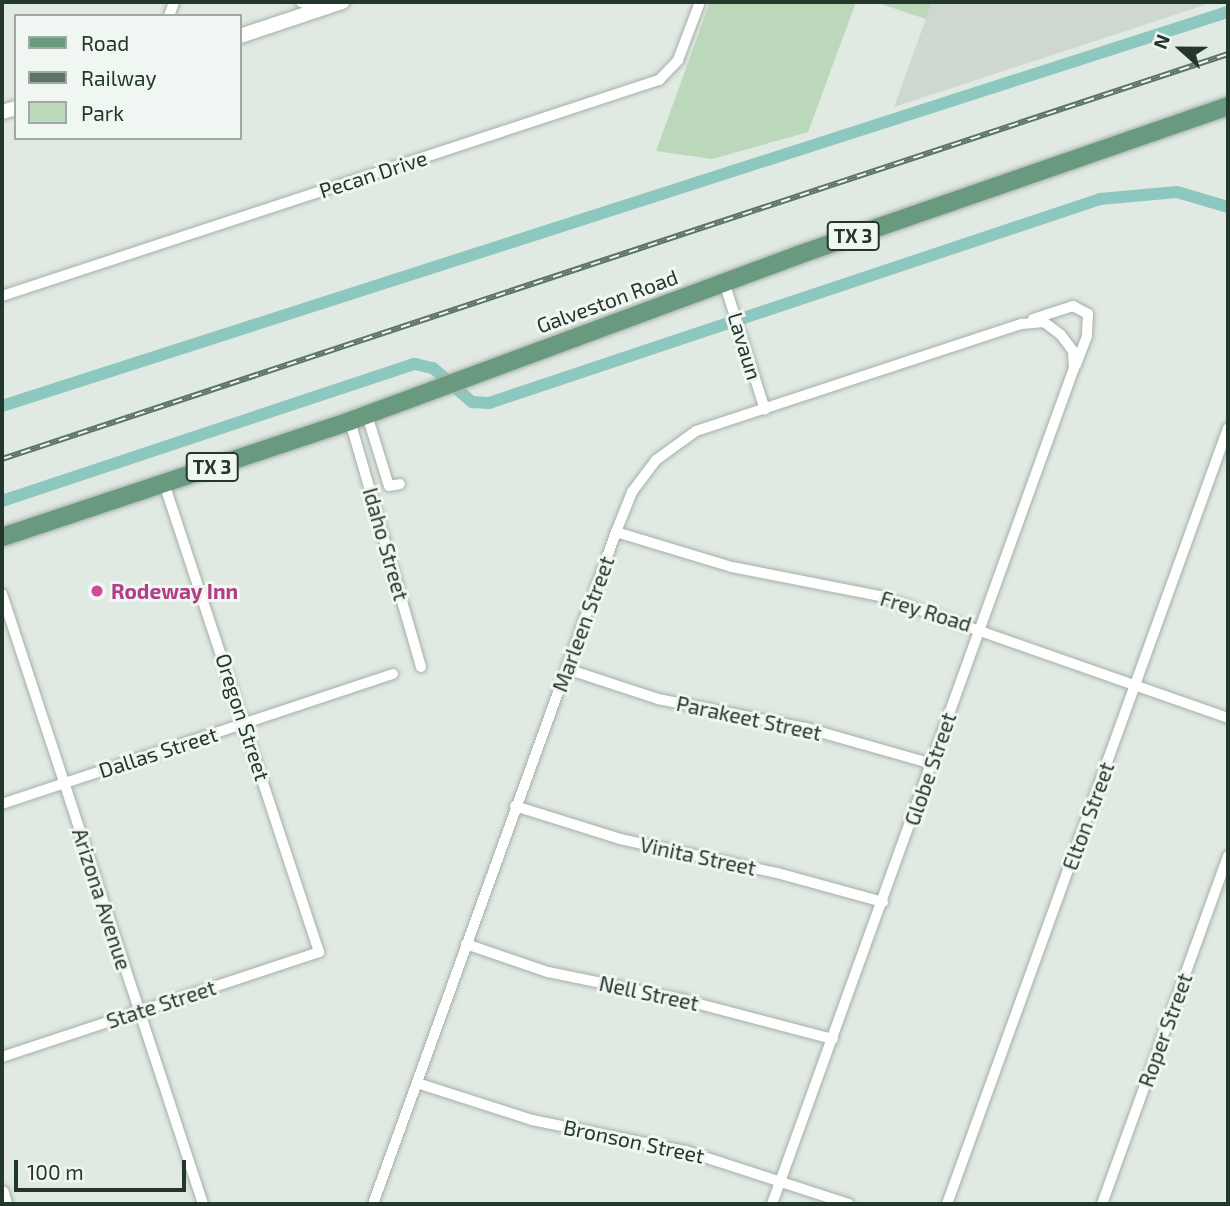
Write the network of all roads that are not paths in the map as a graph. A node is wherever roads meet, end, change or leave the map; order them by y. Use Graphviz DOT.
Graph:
graph roads {
  1 [pos="301,2"];
  2 [pos="342,2"];
  3 [pos="700,2"];
  4 [pos="321,9"];
  5 [pos="242,35"];
  6 [pos="1228,106"];
  7 [pos="724,282"];
  8 [pos="2,296"];
  9 [pos="1022,324"];
  10 [pos="1074,368"];
  11 [pos="765,410"];
  12 [pos="367,415"];
  13 [pos="350,421"];
  14 [pos="1228,428"];
  15 [pos="164,482"];
  16 [pos="401,484"];
  17 [pos="616,532"];
  18 [pos="2,537"];
  19 [pos="2,594"];
  20 [pos="980,628"];
  21 [pos="421,667"];
  22 [pos="566,669"];
  23 [pos="393,674"];
  24 [pos="1136,684"];
  25 [pos="1228,718"];
  26 [pos="245,723"];
  27 [pos="932,764"];
  28 [pos="63,784"];
  29 [pos="2,804"];
  30 [pos="515,806"];
  31 [pos="1228,856"];
  32 [pos="883,902"];
  33 [pos="466,944"];
  34 [pos="319,952"];
  35 [pos="139,1011"];
  36 [pos="833,1039"];
  37 [pos="2,1056"];
  38 [pos="417,1083"];
  39 [pos="781,1179"];
  40 [pos="2,1193"];
  41 [pos="5,1204"];
  42 [pos="203,1204"];
  43 [pos="373,1204"];
  44 [pos="772,1204"];
  45 [pos="849,1204"];
  46 [pos="947,1204"];
  47 [pos="1102,1204"];
  1 -- 4 [label="street"];
  2 -- 4 [label="street"];
  3 -- 8 [label="street, Pecan Drive"];
  4 -- 5 [label="street"];
  6 -- 7 [label="main road, Galveston Road / TX 3"];
  7 -- 11 [label="street, Lavaun"];
  7 -- 12 [label="main road, Galveston Road / TX 3"];
  9 -- 10 [label="street, Marleen Street"];
  9 -- 10 [label="street, Globe Street"];
  9 -- 11 [label="street, Marleen Street"];
  10 -- 20 [label="street, Globe Street"];
  11 -- 17 [label="street, Marleen Street"];
  12 -- 13 [label="main road, Galveston Road / TX 3"];
  12 -- 16 [label="street"];
  13 -- 15 [label="main road, Galveston Road / TX 3"];
  13 -- 21 [label="street, Idaho Street"];
  14 -- 24 [label="street, Elton Street"];
  15 -- 18 [label="main road, Galveston Road / TX 3"];
  15 -- 26 [label="street, Oregon Street"];
  17 -- 20 [label="street, Frey Road"];
  17 -- 22 [label="street, Marleen Street"];
  19 -- 28 [label="street, Arizona Avenue"];
  20 -- 24 [label="street, Frey Road"];
  20 -- 27 [label="street, Globe Street"];
  22 -- 27 [label="street, Parakeet Street"];
  22 -- 30 [label="street, Marleen Street"];
  23 -- 26 [label="street, Dallas Street"];
  24 -- 25 [label="street, Frey Road"];
  24 -- 46 [label="street, Elton Street"];
  26 -- 28 [label="street, Dallas Street"];
  26 -- 34 [label="street, Oregon Street"];
  27 -- 32 [label="street, Globe Street"];
  28 -- 29 [label="street, Dallas Street"];
  28 -- 35 [label="street, Arizona Avenue"];
  30 -- 32 [label="street, Vinita Street"];
  30 -- 33 [label="street, Marleen Street"];
  31 -- 47 [label="street, Roper Street"];
  32 -- 36 [label="street, Globe Street"];
  33 -- 36 [label="street, Nell Street"];
  33 -- 38 [label="street, Marleen Street"];
  34 -- 35 [label="street, State Street"];
  35 -- 37 [label="street, State Street"];
  35 -- 42 [label="street, Arizona Avenue"];
  36 -- 39 [label="street, Globe Street"];
  38 -- 39 [label="street, Bronson Street"];
  38 -- 43 [label="street, Marleen Street"];
  39 -- 44 [label="street, Globe Street"];
  39 -- 45 [label="street, Bronson Street"];
  40 -- 41 [label="street"];
}
